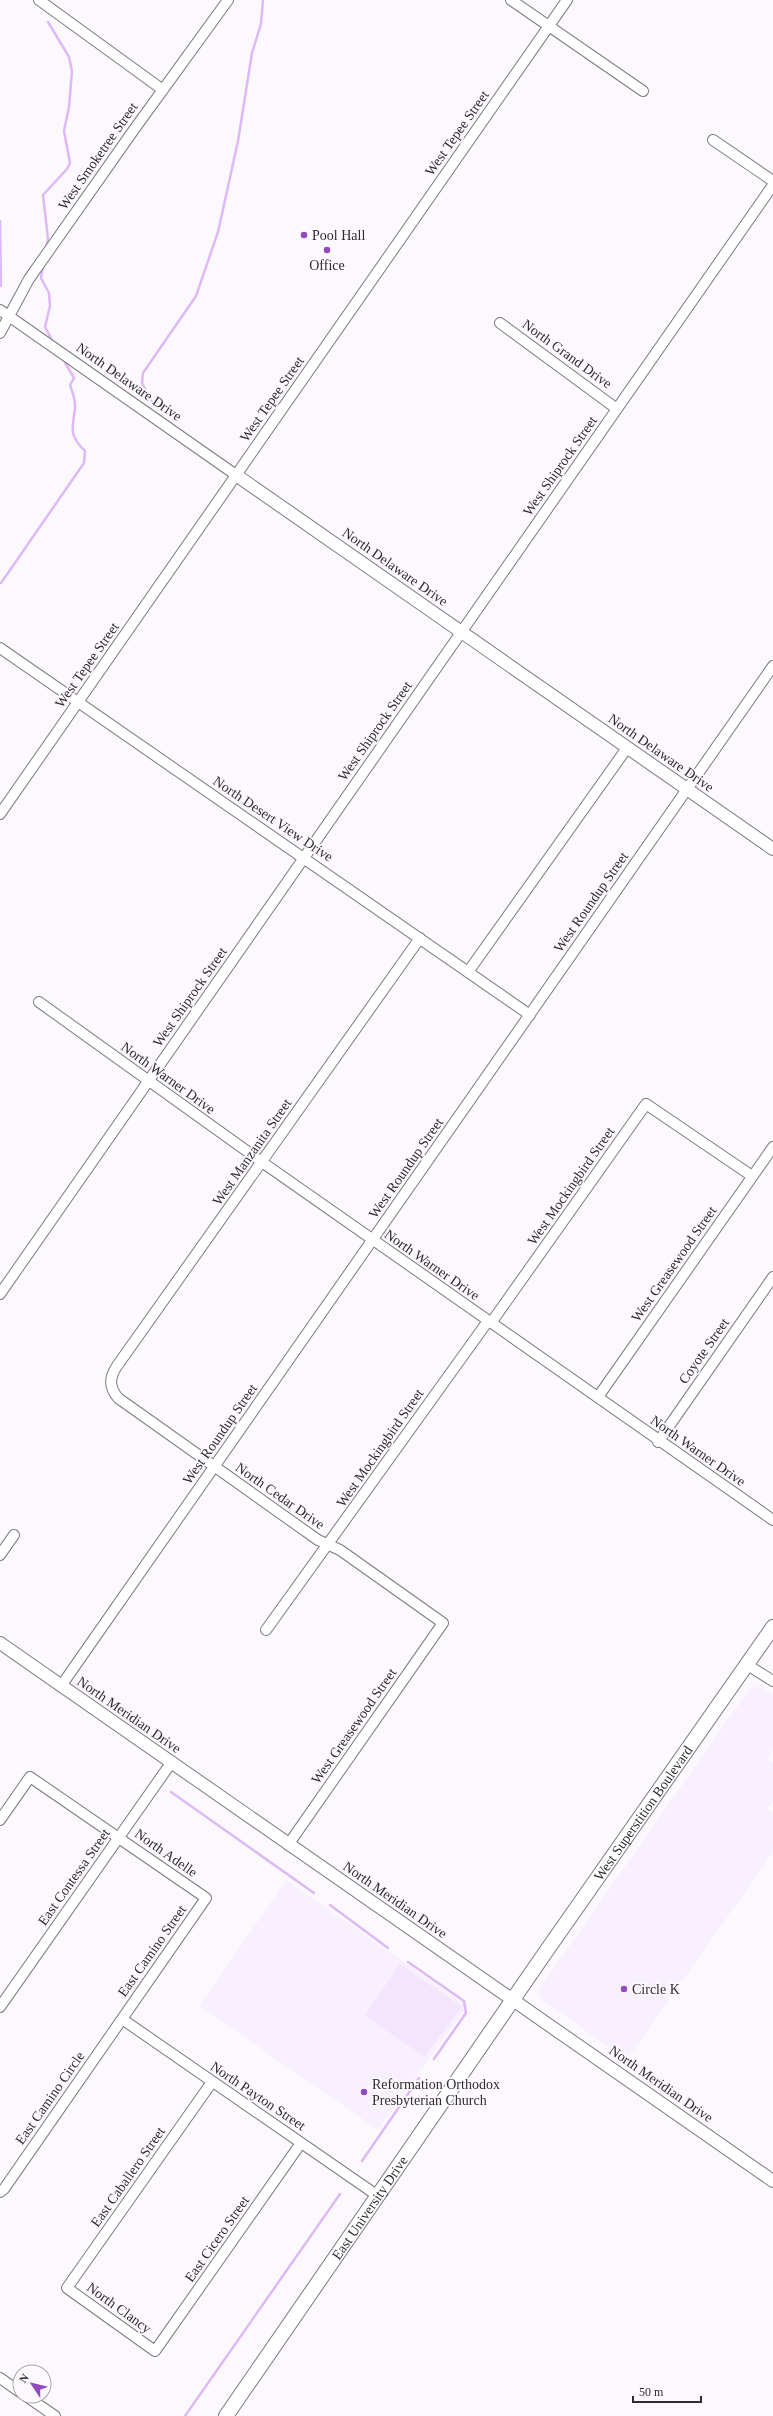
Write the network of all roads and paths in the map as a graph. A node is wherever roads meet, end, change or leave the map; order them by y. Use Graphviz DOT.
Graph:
graph roads {
  1 [pos="39,0"];
  2 [pos="228,0"];
  3 [pos="511,0"];
  4 [pos="567,0"];
  5 [pos="548,27"];
  6 [pos="163,90"];
  7 [pos="642,91"];
  8 [pos="714,140"];
  9 [pos="773,182"];
  10 [pos="773,185"];
  11 [pos="0,310"];
  12 [pos="9,316"];
  13 [pos="500,323"];
  14 [pos="0,334"];
  15 [pos="617,409"];
  16 [pos="236,475"];
  17 [pos="462,632"];
  18 [pos="0,648"];
  19 [pos="773,666"];
  20 [pos="78,703"];
  21 [pos="627,748"];
  22 [pos="687,789"];
  23 [pos="0,814"];
  24 [pos="773,849"];
  25 [pos="304,857"];
  26 [pos="420,938"];
  27 [pos="468,972"];
  28 [pos="39,1002"];
  29 [pos="530,1015"];
  30 [pos="148,1082"];
  31 [pos="773,1147"];
  32 [pos="262,1162"];
  33 [pos="752,1176"];
  34 [pos="372,1240"];
  35 [pos="773,1278"];
  36 [pos="0,1294"];
  37 [pos="490,1322"];
  38 [pos="110,1383"];
  39 [pos="598,1397"];
  40 [pos="658,1442"];
  41 [pos="214,1467"];
  42 [pos="773,1520"];
  43 [pos="14,1535"];
  44 [pos="329,1545"];
  45 [pos="0,1555"];
  46 [pos="444,1623"];
  47 [pos="773,1627"];
  48 [pos="266,1630"];
  49 [pos="0,1643"];
  50 [pos="746,1664"];
  51 [pos="773,1681"];
  52 [pos="61,1686"];
  53 [pos="171,1763"];
  54 [pos="0,1820"];
  55 [pos="118,1837"];
  56 [pos="288,1845"];
  57 [pos="206,1898"];
  58 [pos="513,2000"];
  59 [pos="0,2007"];
  60 [pos="122,2019"];
  61 [pos="212,2082"];
  62 [pos="301,2143"];
  63 [pos="773,2181"];
  64 [pos="0,2192"];
  65 [pos="378,2196"];
  66 [pos="67,2288"];
  67 [pos="155,2351"];
  68 [pos="2,2382"];
  69 [pos="12,2388"];
  70 [pos="38,2404"];
  71 [pos="55,2416"];
  72 [pos="226,2416"];
  1 -- 6 [label="street"];
  2 -- 6 [label="street, West Smoketree Street"];
  3 -- 5 [label="street"];
  4 -- 5 [label="street, West Tepee Street"];
  5 -- 7 [label="street"];
  5 -- 16 [label="street, West Tepee Street"];
  6 -- 12 [label="street, West Smoketree Street"];
  8 -- 9 [label="street"];
  10 -- 15 [label="street, West Shiprock Street"];
  11 -- 12 [label="street, North Delaware Drive"];
  12 -- 14 [label="street, West Smoketree Street"];
  12 -- 16 [label="street, North Delaware Drive"];
  13 -- 15 [label="street, North Grand Drive"];
  15 -- 17 [label="street, West Shiprock Street"];
  16 -- 17 [label="street, North Delaware Drive"];
  16 -- 20 [label="street, West Tepee Street"];
  17 -- 21 [label="street, North Delaware Drive"];
  17 -- 25 [label="street, West Shiprock Street"];
  18 -- 20 [label="street, North Desert View Drive"];
  19 -- 22 [label="street, West Roundup Street"];
  20 -- 23 [label="street, West Tepee Street"];
  20 -- 25 [label="street, North Desert View Drive"];
  21 -- 22 [label="street, North Delaware Drive"];
  21 -- 27 [label="street"];
  22 -- 24 [label="street, North Delaware Drive"];
  22 -- 29 [label="street, West Roundup Street"];
  25 -- 26 [label="street, North Desert View Drive"];
  25 -- 30 [label="street, West Shiprock Street"];
  26 -- 27 [label="street, North Desert View Drive"];
  26 -- 32 [label="street, West Manzanita Street"];
  27 -- 29 [label="street, North Desert View Drive"];
  28 -- 30 [label="street, North Warner Drive"];
  29 -- 34 [label="street, West Roundup Street"];
  30 -- 32 [label="street, North Warner Drive"];
  30 -- 36 [label="street, West Shiprock Street"];
  31 -- 33 [label="street, West Greasewood Street"];
  32 -- 34 [label="street, North Warner Drive"];
  32 -- 38 [label="street, West Manzanita Street"];
  33 -- 37 [label="street, West Mockingbird Street"];
  33 -- 39 [label="street, West Greasewood Street"];
  34 -- 37 [label="street, North Warner Drive"];
  34 -- 41 [label="street, West Roundup Street"];
  35 -- 40 [label="street, Coyote Street"];
  37 -- 39 [label="street, North Warner Drive"];
  37 -- 44 [label="street, West Mockingbird Street"];
  38 -- 41 [label="street, North Cedar Drive"];
  39 -- 40 [label="street, North Warner Drive"];
  40 -- 42 [label="street, North Warner Drive"];
  41 -- 44 [label="street, North Cedar Drive"];
  41 -- 52 [label="street, West Roundup Street"];
  43 -- 45 [label="street"];
  44 -- 46 [label="street, North Cedar Drive"];
  44 -- 48 [label="street, West Mockingbird Street"];
  46 -- 56 [label="street, West Greasewood Street"];
  47 -- 50 [label="main road, West Superstition Boulevard"];
  49 -- 52 [label="street, North Meridian Drive"];
  50 -- 51 [label="street"];
  50 -- 58 [label="main road, West Superstition Boulevard"];
  52 -- 53 [label="street, North Meridian Drive"];
  53 -- 55 [label="street, East Contessa Street"];
  53 -- 56 [label="street, North Meridian Drive"];
  54 -- 55 [label="street, North Adelle"];
  55 -- 57 [label="street, North Adelle"];
  55 -- 59 [label="street, East Contessa Street"];
  56 -- 58 [label="street, North Meridian Drive"];
  57 -- 60 [label="street, East Camino Street"];
  58 -- 63 [label="street, North Meridian Drive"];
  58 -- 65 [label="main road, East University Drive"];
  60 -- 61 [label="street, North Payton Street"];
  60 -- 64 [label="street, East Camino Circle"];
  61 -- 62 [label="street, North Payton Street"];
  61 -- 66 [label="street, East Caballero Street"];
  62 -- 65 [label="street, North Payton Street"];
  62 -- 67 [label="street, East Cicero Street"];
  65 -- 72 [label="main road, East University Drive"];
  66 -- 67 [label="street, North Clancy"];
  68 -- 69 [label="street"];
  70 -- 71 [label="street"];
}
